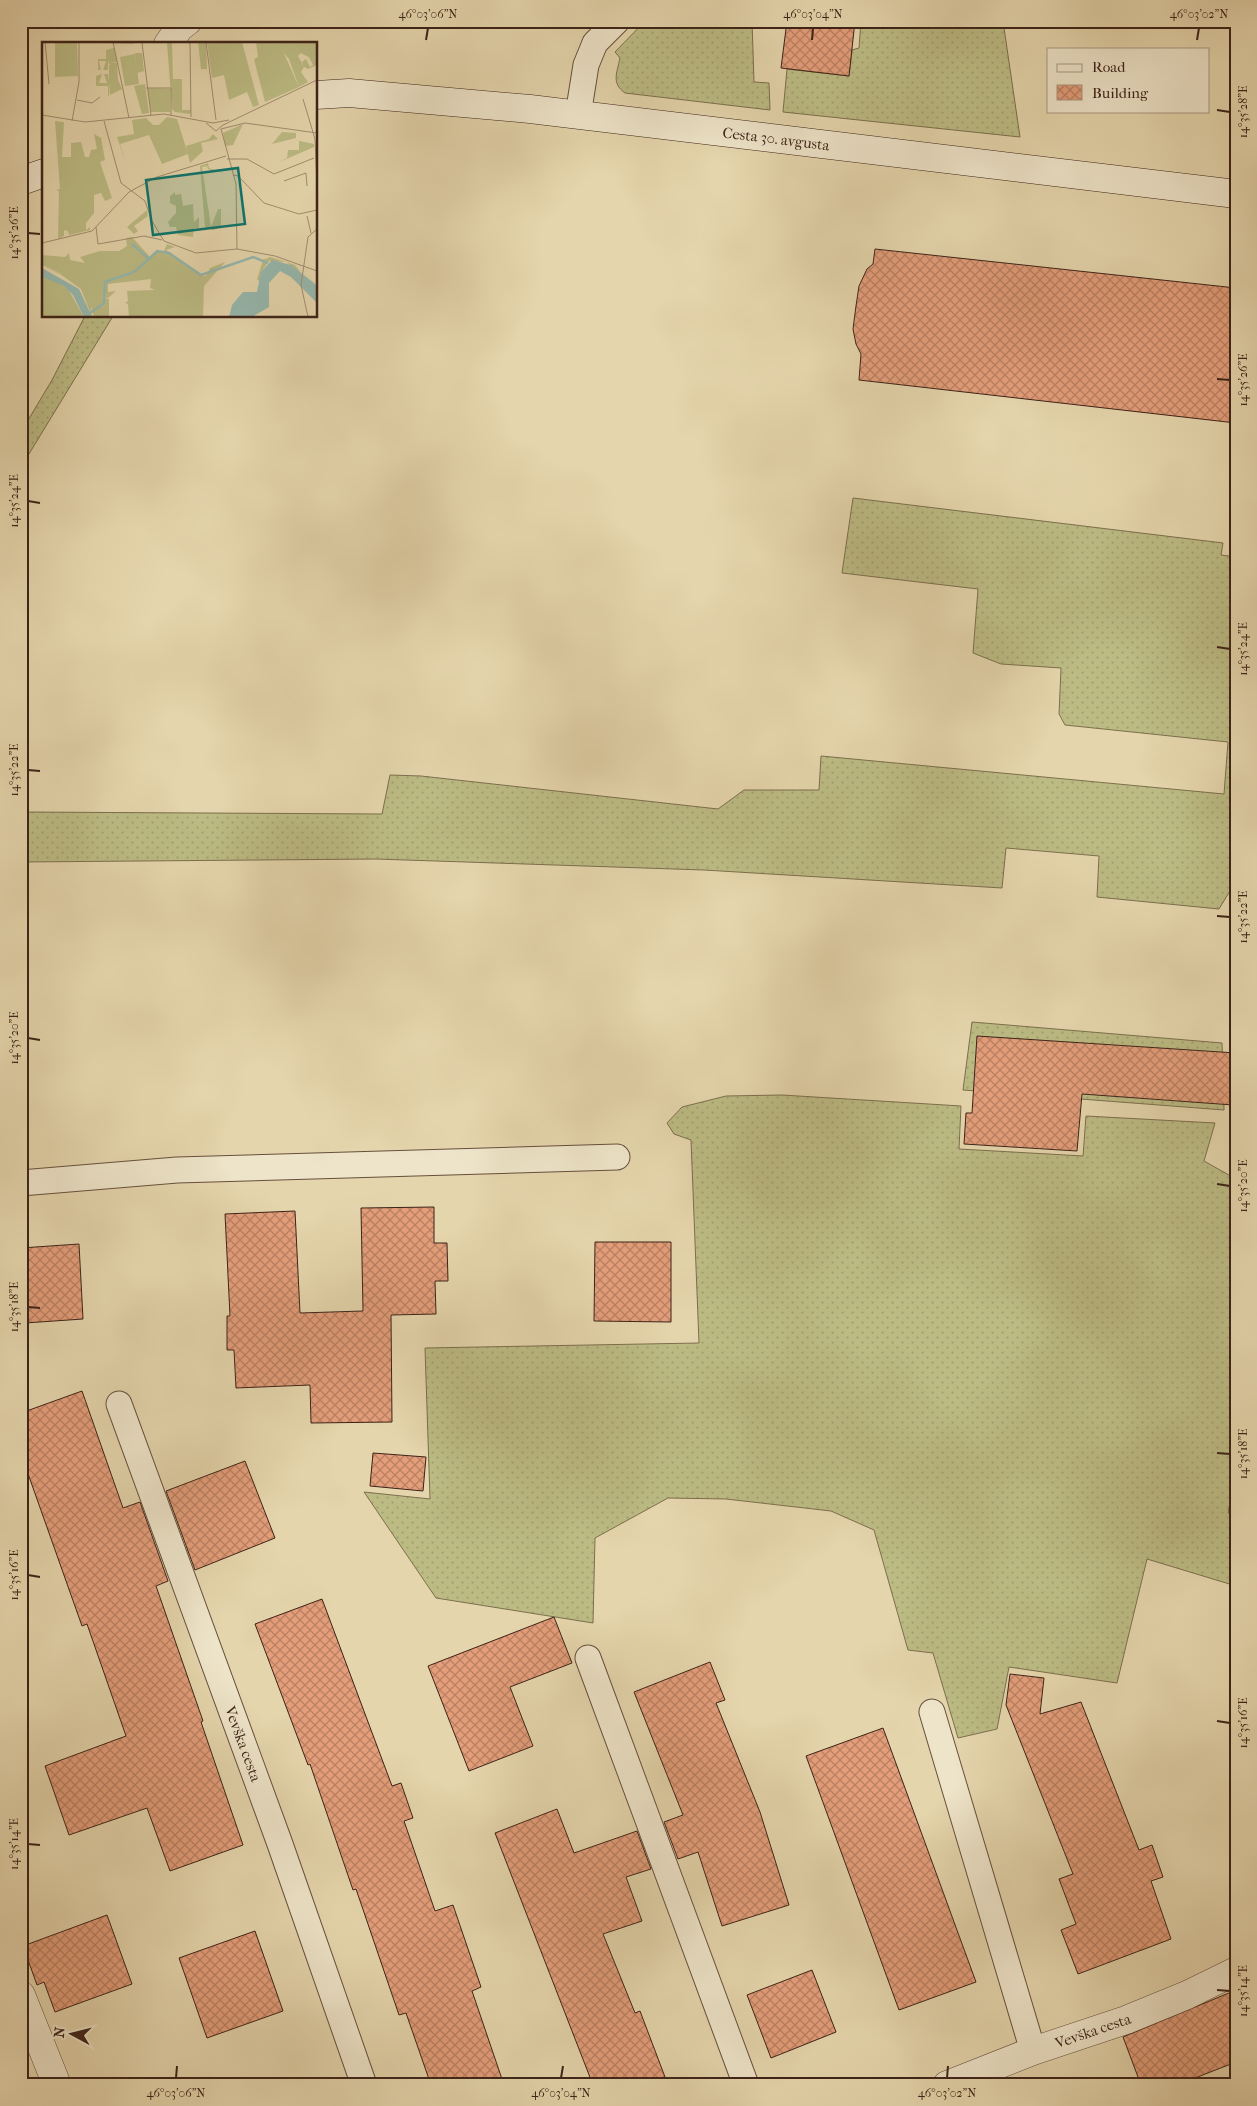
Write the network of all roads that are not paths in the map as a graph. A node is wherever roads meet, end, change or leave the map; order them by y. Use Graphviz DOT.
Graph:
graph roads {
  1 [pos="188,21"];
  2 [pos="617,21"];
  3 [pos="169,42"];
  4 [pos="318,95"];
  5 [pos="578,115"];
  6 [pos="42,174"];
  7 [pos="21,181"];
  8 [pos="1236,194"];
  9 [pos="617,1157"];
  10 [pos="21,1183"];
  11 [pos="119,1404"];
  12 [pos="588,1658"];
  13 [pos="932,1712"];
  14 [pos="1236,1971"];
  15 [pos="21,1994"];
  16 [pos="1033,2051"];
  17 [pos="57,2085"];
  18 [pos="364,2085"];
  19 [pos="746,2085"];
  20 [pos="947,2085"];
  1 -- 3 [label="street"];
  2 -- 5 [label="lane"];
  4 -- 5 [label="street, Cesta 30. avgusta"];
  5 -- 8 [label="street, Cesta 30. avgusta"];
  6 -- 7 [label="street"];
  9 -- 10 [label="lane"];
  11 -- 18 [label="lane, Vevška cesta"];
  12 -- 19 [label="lane"];
  13 -- 16 [label="lane"];
  14 -- 16 [label="street, Vevška cesta"];
  15 -- 17 [label="street"];
  16 -- 20 [label="street, Vevška cesta"];
}
